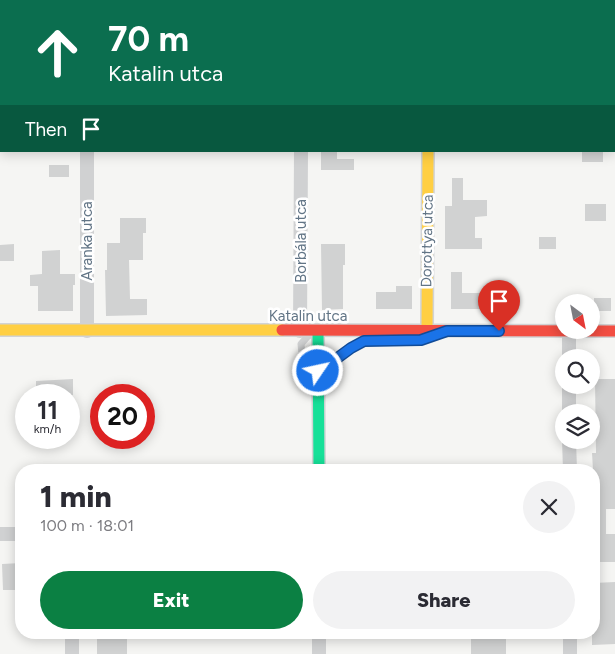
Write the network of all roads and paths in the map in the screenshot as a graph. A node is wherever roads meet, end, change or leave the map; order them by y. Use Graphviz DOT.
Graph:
graph roads {
  1 [pos="87,152"];
  2 [pos="301,152"];
  3 [pos="428,152"];
  4 [pos="0,330"];
  5 [pos="88,330"];
  6 [pos="300,331"];
  7 [pos="318,331"];
  8 [pos="427,331"];
  9 [pos="447,331"];
  10 [pos="555,331"];
  11 [pos="600,331"];
  12 [pos="615,331"];
  13 [pos="318,371"];
  14 [pos="569,449"];
  15 [pos="318,464"];
  16 [pos="570,464"];
  17 [pos="0,534"];
  18 [pos="15,534"];
  19 [pos="72,639"];
  20 [pos="319,639"];
  21 [pos="570,639"];
  22 [pos="72,654"];
  23 [pos="319,654"];
  24 [pos="570,654"];
  1 -- 5 [label="street, Aranka utca"];
  2 -- 6 [label="street, Borbála utca"];
  3 -- 8 [label="street, Dorottya utca"];
  4 -- 5 [label="street, Katalin utca"];
  5 -- 6 [label="street, Katalin utca"];
  6 -- 7 [label="street, Katalin utca"];
  7 -- 8 [label="street, Katalin utca"];
  7 -- 13 [label="street"];
  7 -- 13 [label="lane"];
  8 -- 9 [label="street, Katalin utca"];
  9 -- 10 [label="street, Katalin utca"];
  9 -- 13 [label="lane"];
  11 -- 12 [label="street, Katalin utca"];
  13 -- 15 [label="street"];
  14 -- 16 [label="street"];
  17 -- 18 [label="street"];
  19 -- 22 [label="street"];
  20 -- 23 [label="street"];
  21 -- 24 [label="street"];
}
